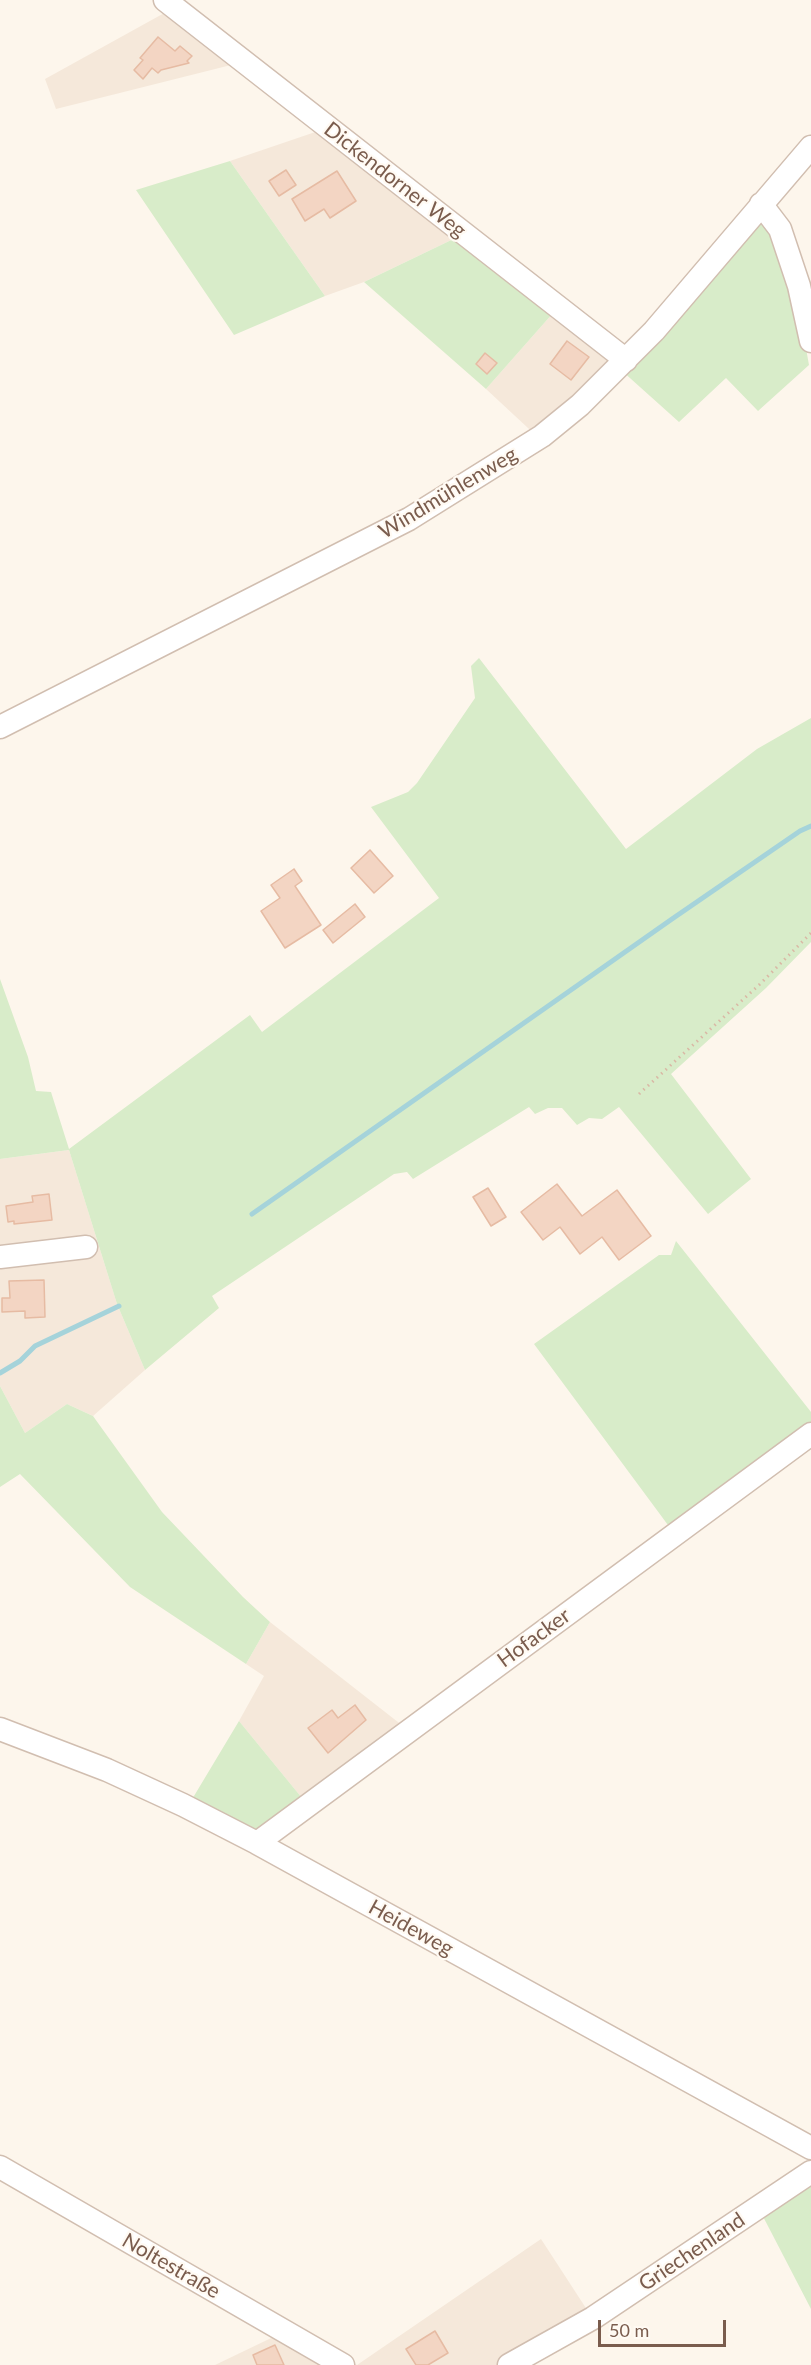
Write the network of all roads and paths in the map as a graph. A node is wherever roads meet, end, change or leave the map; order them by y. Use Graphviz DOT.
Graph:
graph roads {
  1 [pos="165,0"];
  2 [pos="811,147"];
  3 [pos="761,204"];
  4 [pos="811,341"];
  5 [pos="626,360"];
  6 [pos="0,727"];
  7 [pos="811,933"];
  8 [pos="639,1094"];
  9 [pos="86,1247"];
  10 [pos="0,1257"];
  11 [pos="811,1434"];
  12 [pos="0,1729"];
  13 [pos="257,1843"];
  14 [pos="811,2148"];
  15 [pos="0,2167"];
  16 [pos="811,2172"];
  17 [pos="343,2365"];
  18 [pos="509,2365"];
  1 -- 5 [label="street, Dickendorner Weg"];
  2 -- 3 [label="street, Windmühlenweg"];
  3 -- 4 [label="street"];
  3 -- 5 [label="street, Windmühlenweg"];
  5 -- 6 [label="street, Windmühlenweg"];
  7 -- 8 [label="path"];
  9 -- 10 [label="street"];
  11 -- 13 [label="street, Hofacker"];
  12 -- 13 [label="street, Heideweg"];
  13 -- 14 [label="street, Heideweg"];
  15 -- 17 [label="street, Noltestraße"];
  16 -- 18 [label="street, Griechenland"];
}
